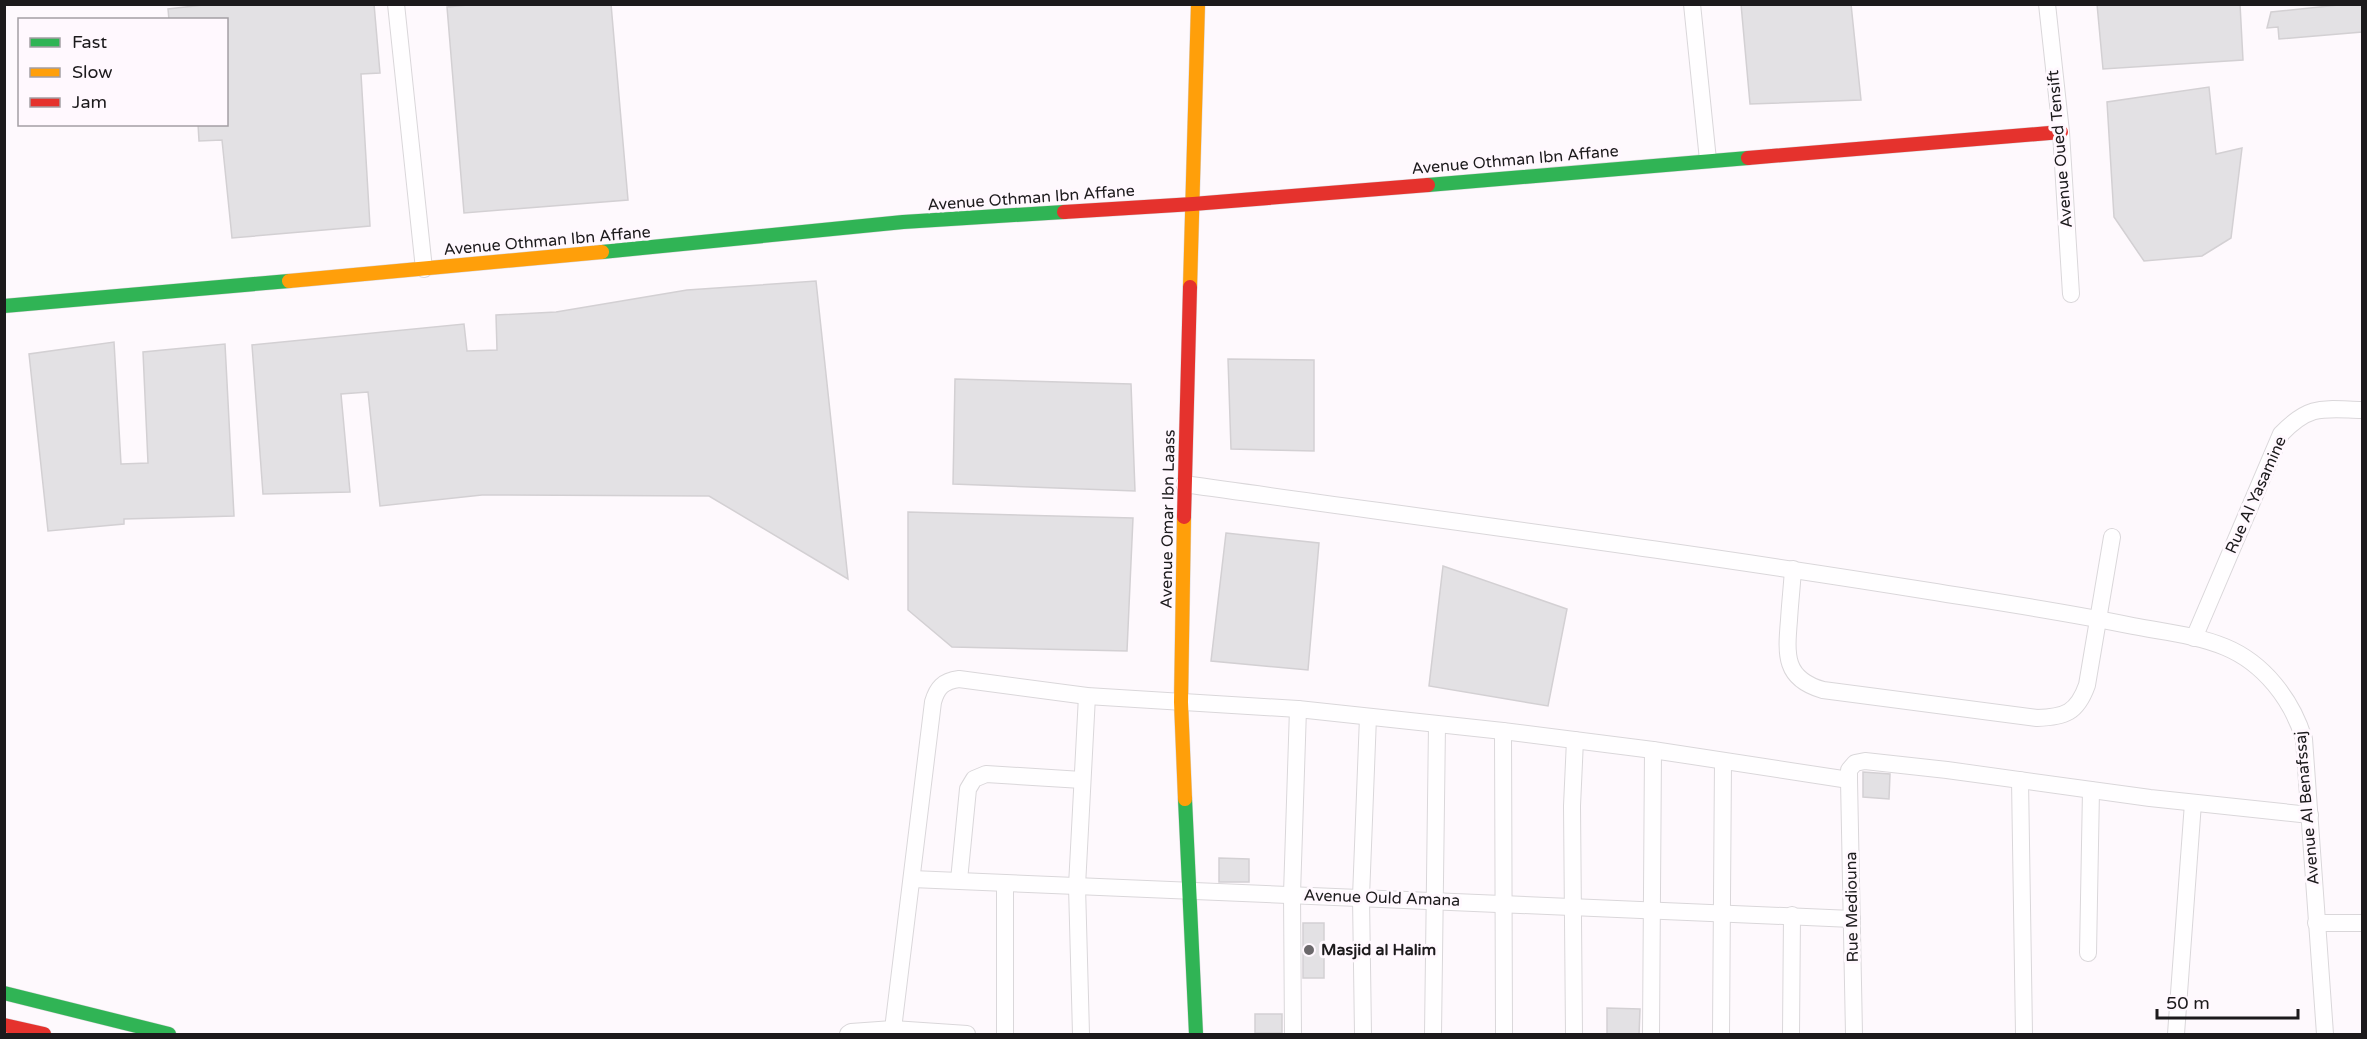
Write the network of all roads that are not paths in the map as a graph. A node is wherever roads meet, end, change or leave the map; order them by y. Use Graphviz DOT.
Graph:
graph roads {
  1 [pos="396,4"];
  2 [pos="1198,4"];
  3 [pos="1692,4"];
  4 [pos="2047,4"];
  5 [pos="2061,132"];
  6 [pos="1708,160"];
  7 [pos="1193,204"];
  8 [pos="424,269"];
  9 [pos="2071,294"];
  10 [pos="4,306"];
  11 [pos="2362,410"];
  12 [pos="1184,484"];
  13 [pos="2112,537"];
  14 [pos="1793,569"];
  15 [pos="2099,619"];
  16 [pos="2194,638"];
  17 [pos="1087,696"];
  18 [pos="1181,702"];
  19 [pos="1298,709"];
  20 [pos="1368,717"];
  21 [pos="1437,725"];
  22 [pos="1503,731"];
  23 [pos="1575,740"];
  24 [pos="1653,750"];
  25 [pos="1723,761"];
  26 [pos="1082,780"];
  27 [pos="1849,780"];
  28 [pos="2020,780"];
  29 [pos="2091,790"];
  30 [pos="2193,803"];
  31 [pos="2310,816"];
  32 [pos="912,879"];
  33 [pos="959,880"];
  34 [pos="1005,884"];
  35 [pos="1077,886"];
  36 [pos="1190,891"];
  37 [pos="1292,894"];
  38 [pos="1361,897"];
  39 [pos="1436,901"];
  40 [pos="1502,903"];
  41 [pos="1572,906"];
  42 [pos="1652,909"];
  43 [pos="1722,913"];
  44 [pos="1792,915"];
  45 [pos="1852,919"];
  46 [pos="2316,922"];
  47 [pos="2362,922"];
  48 [pos="2088,953"];
  49 [pos="4,993"];
  50 [pos="4,1025"];
  51 [pos="893,1029"];
  52 [pos="931,1033"];
  53 [pos="850,1034"];
  54 [pos="44,1035"];
  55 [pos="169,1035"];
  56 [pos="967,1035"];
  57 [pos="1005,1035"];
  58 [pos="1081,1035"];
  59 [pos="1196,1035"];
  60 [pos="1293,1035"];
  61 [pos="1363,1035"];
  62 [pos="1433,1035"];
  63 [pos="1504,1035"];
  64 [pos="1574,1035"];
  65 [pos="1651,1035"];
  66 [pos="1720,1035"];
  67 [pos="1791,1035"];
  68 [pos="1854,1035"];
  69 [pos="2024,1035"];
  70 [pos="2176,1035"];
  71 [pos="2325,1035"];
  1 -- 8 [label="street"];
  2 -- 7 [label="street, Avenue Omar Ibn Laass"];
  3 -- 6 [label="street"];
  4 -- 5 [label="street, Avenue Oued Tensift"];
  5 -- 6 [label="street, Avenue Othman Ibn Affane"];
  5 -- 9 [label="street, Avenue Oued Tensift"];
  6 -- 7 [label="street, Avenue Othman Ibn Affane"];
  7 -- 8 [label="street, Avenue Othman Ibn Affane"];
  7 -- 12 [label="street, Avenue Omar Ibn Laass"];
  8 -- 10 [label="street, Avenue Othman Ibn Affane"];
  11 -- 16 [label="street, Rue Al Yasamine"];
  12 -- 14 [label="street, Avenue Al Benafssaj"];
  12 -- 18 [label="street, Avenue Omar Ibn Laass"];
  13 -- 15 [label="street"];
  14 -- 15 [label="street, Avenue Al Benafssaj"];
  14 -- 15 [label="street"];
  15 -- 16 [label="street, Avenue Al Benafssaj"];
  16 -- 31 [label="street, Avenue Al Benafssaj"];
  17 -- 18 [label="street"];
  17 -- 26 [label="street"];
  17 -- 32 [label="street"];
  18 -- 19 [label="street"];
  18 -- 36 [label="street, Avenue Omar Ibn Laass"];
  19 -- 20 [label="street"];
  19 -- 37 [label="street"];
  20 -- 21 [label="street"];
  20 -- 38 [label="street"];
  21 -- 22 [label="street"];
  21 -- 39 [label="street"];
  22 -- 23 [label="street"];
  22 -- 40 [label="street"];
  23 -- 24 [label="street"];
  23 -- 41 [label="street"];
  24 -- 25 [label="street"];
  24 -- 42 [label="street"];
  25 -- 27 [label="street"];
  25 -- 43 [label="street"];
  26 -- 33 [label="street"];
  26 -- 35 [label="street"];
  27 -- 28 [label="street"];
  27 -- 45 [label="street, Rue Mediouna"];
  28 -- 29 [label="street"];
  28 -- 69 [label="street"];
  29 -- 30 [label="street"];
  29 -- 48 [label="street"];
  30 -- 31 [label="street"];
  30 -- 70 [label="street"];
  31 -- 46 [label="street, Avenue Al Benafssaj"];
  32 -- 33 [label="street, Avenue Ould Amana"];
  32 -- 51 [label="street"];
  33 -- 34 [label="street, Avenue Ould Amana"];
  34 -- 35 [label="street, Avenue Ould Amana"];
  34 -- 57 [label="street"];
  35 -- 36 [label="street, Avenue Ould Amana"];
  35 -- 58 [label="street"];
  36 -- 37 [label="street, Avenue Ould Amana"];
  36 -- 59 [label="street, Avenue Omar Ibn Laass"];
  37 -- 38 [label="street, Avenue Ould Amana"];
  37 -- 60 [label="street"];
  38 -- 39 [label="street, Avenue Ould Amana"];
  38 -- 61 [label="street"];
  39 -- 40 [label="street, Avenue Ould Amana"];
  39 -- 62 [label="street"];
  40 -- 41 [label="street, Avenue Ould Amana"];
  40 -- 63 [label="street"];
  41 -- 42 [label="street, Avenue Ould Amana"];
  41 -- 64 [label="street"];
  42 -- 43 [label="street, Avenue Ould Amana"];
  42 -- 65 [label="street"];
  43 -- 44 [label="street, Avenue Ould Amana"];
  43 -- 66 [label="street"];
  44 -- 45 [label="street, Avenue Ould Amana"];
  44 -- 67 [label="street"];
  45 -- 68 [label="street, Rue Mediouna"];
  46 -- 47 [label="street"];
  46 -- 71 [label="street, Avenue Al Benafssaj"];
  49 -- 55 [label="street"];
  50 -- 54 [label="street"];
  51 -- 52 [label="street"];
  51 -- 53 [label="street"];
  52 -- 56 [label="street"];
}
